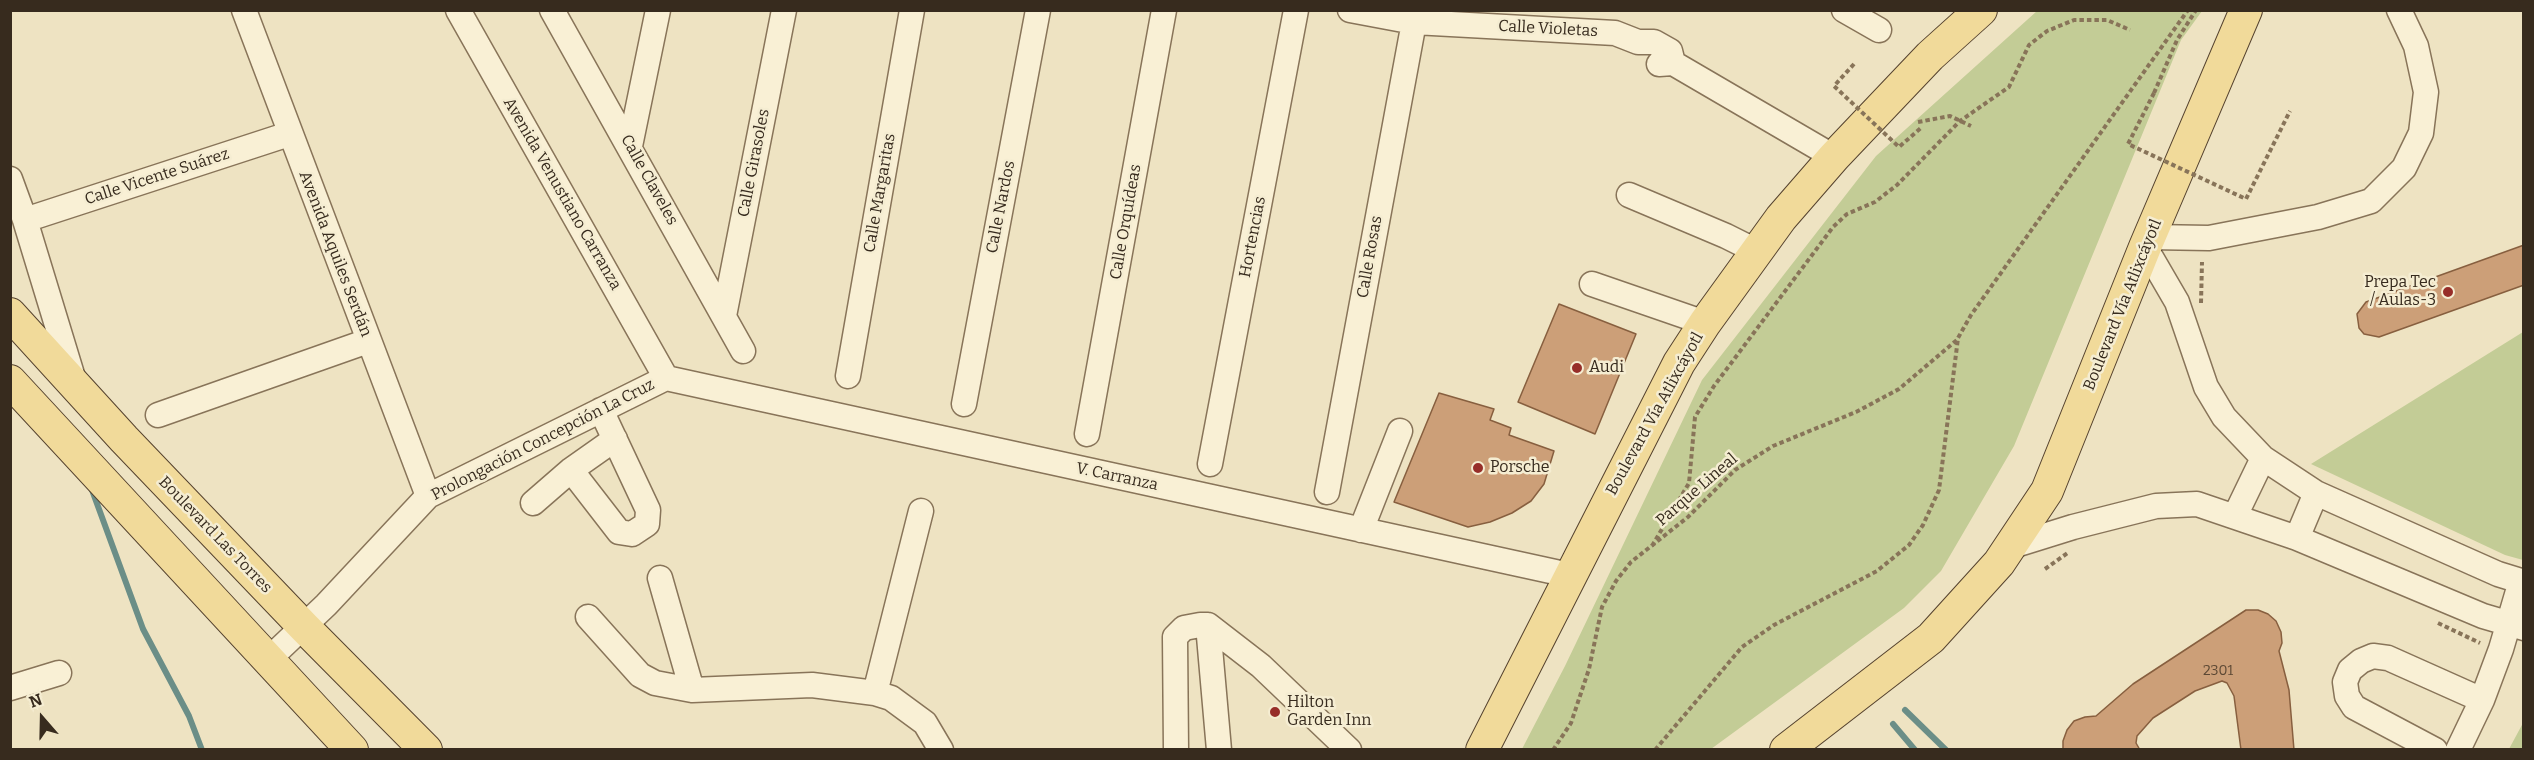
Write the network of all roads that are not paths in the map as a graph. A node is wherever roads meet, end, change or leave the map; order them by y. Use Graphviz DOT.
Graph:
graph roads {
  1 [pos="244,10"];
  2 [pos="458,10"];
  3 [pos="552,10"];
  4 [pos="658,10"];
  5 [pos="784,10"];
  6 [pos="912,10"];
  7 [pos="1038,10"];
  8 [pos="1164,10"];
  9 [pos="1296,10"];
  10 [pos="1350,10"];
  11 [pos="1844,10"];
  12 [pos="1982,10"];
  13 [pos="2246,10"];
  14 [pos="2399,10"];
  15 [pos="1414,22"];
  16 [pos="1879,30"];
  17 [pos="289,134"];
  18 [pos="630,146"];
  19 [pos="1834,157"];
  20 [pos="10,179"];
  21 [pos="1629,195"];
  22 [pos="25,220"];
  23 [pos="2148,242"];
  24 [pos="1756,251"];
  25 [pos="1592,284"];
  26 [pos="10,314"];
  27 [pos="724,316"];
  28 [pos="1705,323"];
  29 [pos="368,341"];
  30 [pos="743,351"];
  31 [pos="848,376"];
  32 [pos="666,378"];
  33 [pos="10,381"];
  34 [pos="76,386"];
  35 [pos="964,404"];
  36 [pos="601,410"];
  37 [pos="158,415"];
  38 [pos="1401,431"];
  39 [pos="1087,434"];
  40 [pos="615,439"];
  41 [pos="2263,458"];
  42 [pos="1210,464"];
  43 [pos="571,470"];
  44 [pos="1327,492"];
  45 [pos="2316,493"];
  46 [pos="428,496"];
  47 [pos="533,503"];
  48 [pos="921,511"];
  49 [pos="2235,516"];
  50 [pos="1361,530"];
  51 [pos="2297,538"];
  52 [pos="2013,546"];
  53 [pos="1569,575"];
  54 [pos="660,578"];
  55 [pos="2522,582"];
  56 [pos="588,617"];
  57 [pos="1208,625"];
  58 [pos="2516,626"];
  59 [pos="303,627"];
  60 [pos="270,658"];
  61 [pos="59,673"];
  62 [pos="10,688"];
  63 [pos="692,690"];
  64 [pos="875,693"];
  65 [pos="2482,700"];
  66 [pos="352,750"];
  67 [pos="426,750"];
  68 [pos="941,750"];
  69 [pos="1176,750"];
  70 [pos="1219,750"];
  71 [pos="1349,750"];
  72 [pos="1482,750"];
  73 [pos="1786,750"];
  74 [pos="2435,750"];
  75 [pos="2458,750"];
  1 -- 17 [label="street, Avenida Aquiles Serdán"];
  2 -- 32 [label="street, Avenida Venustiano Carranza"];
  3 -- 18 [label="street, Calle Claveles"];
  4 -- 18 [label="street"];
  5 -- 27 [label="street, Calle Girasoles"];
  6 -- 31 [label="street, Calle Margaritas"];
  7 -- 35 [label="street, Calle Nardos"];
  8 -- 39 [label="street, Calle Orquídeas"];
  9 -- 42 [label="street, Hortencias"];
  10 -- 15 [label="street, Calle Violetas"];
  11 -- 16 [label="street"];
  12 -- 19 [label="main road, Boulevard Vía Atlixcáyotl"];
  13 -- 23 [label="main road, Boulevard Vía Atlixcáyotl"];
  14 -- 23 [label="street"];
  15 -- 19 [label="street, Calle Violetas"];
  15 -- 44 [label="street, Calle Rosas"];
  17 -- 22 [label="street, Calle Vicente Suárez"];
  17 -- 29 [label="street, Avenida Aquiles Serdán"];
  18 -- 27 [label="street, Calle Claveles"];
  19 -- 24 [label="main road, Boulevard Vía Atlixcáyotl"];
  20 -- 22 [label="street"];
  21 -- 24 [label="street"];
  22 -- 34 [label="street"];
  23 -- 41 [label="street"];
  23 -- 52 [label="main road, Boulevard Vía Atlixcáyotl"];
  24 -- 28 [label="main road, Boulevard Vía Atlixcáyotl"];
  25 -- 28 [label="street"];
  26 -- 34 [label="main road, Boulevard Las Torres"];
  27 -- 30 [label="street, Calle Claveles"];
  28 -- 53 [label="main road, Boulevard Vía Atlixcáyotl"];
  29 -- 37 [label="street"];
  29 -- 46 [label="street, Avenida Aquiles Serdán"];
  32 -- 36 [label="street, Prolongación Concepción La Cruz"];
  32 -- 50 [label="street, V. Carranza"];
  33 -- 60 [label="main road"];
  34 -- 59 [label="main road, Boulevard Las Torres"];
  36 -- 40 [label="street"];
  36 -- 46 [label="street, Prolongación Concepción La Cruz"];
  38 -- 50 [label="street"];
  40 -- 43 [label="street"];
  40 -- 43 [label="street"];
  41 -- 45 [label="street"];
  41 -- 49 [label="street"];
  43 -- 47 [label="street"];
  45 -- 51 [label="street"];
  45 -- 55 [label="street"];
  46 -- 59 [label="street, Prolongación Concepción La Cruz"];
  48 -- 64 [label="street"];
  49 -- 51 [label="street"];
  49 -- 52 [label="street"];
  50 -- 53 [label="street, V. Carranza"];
  51 -- 58 [label="street"];
  52 -- 73 [label="main road, Boulevard Vía Atlixcáyotl"];
  53 -- 72 [label="main road, Boulevard Vía Atlixcáyotl"];
  54 -- 63 [label="street"];
  55 -- 58 [label="street"];
  56 -- 63 [label="street"];
  57 -- 69 [label="street"];
  57 -- 70 [label="street"];
  57 -- 71 [label="street"];
  58 -- 65 [label="street"];
  59 -- 60 [label="street, Prolongación Concepción La Cruz"];
  59 -- 67 [label="main road, Boulevard Las Torres"];
  60 -- 66 [label="main road"];
  61 -- 62 [label="street"];
  63 -- 64 [label="street"];
  64 -- 68 [label="street"];
  65 -- 74 [label="street"];
  65 -- 75 [label="street"];
}
